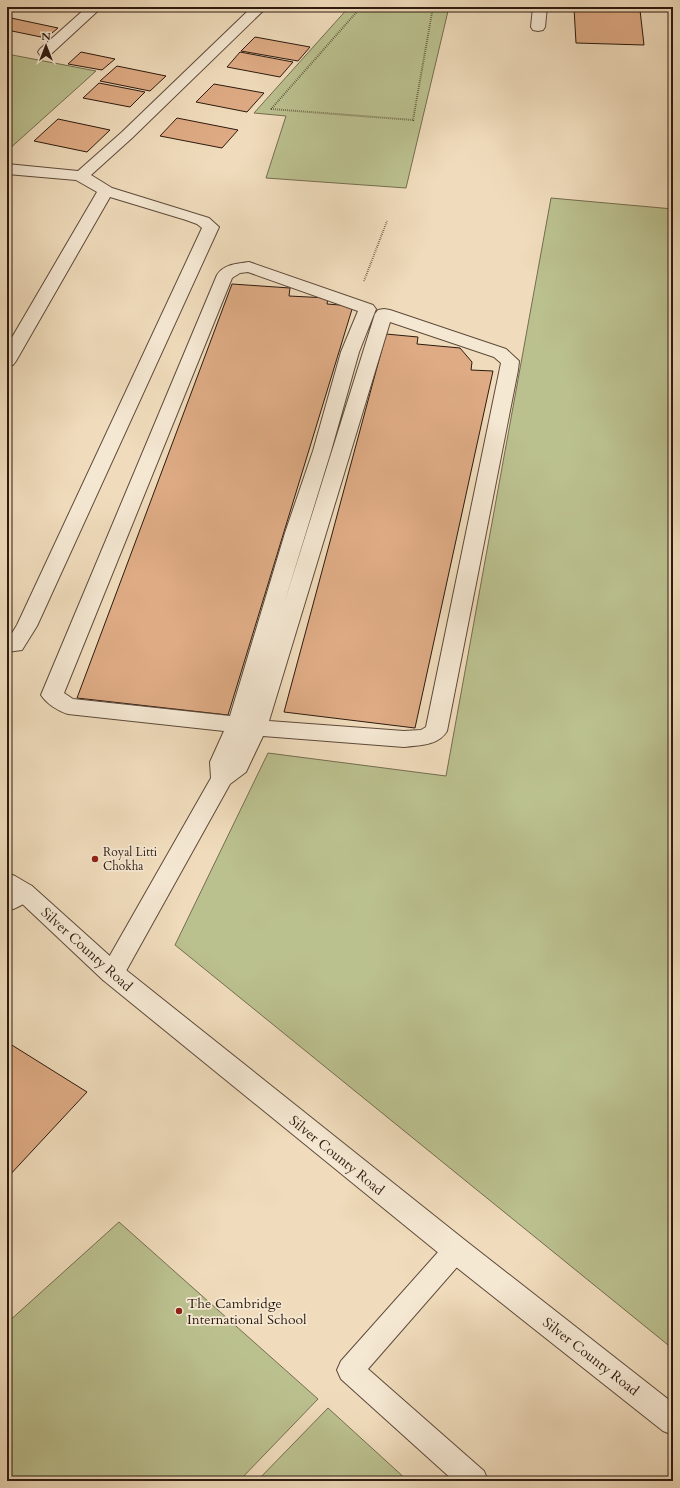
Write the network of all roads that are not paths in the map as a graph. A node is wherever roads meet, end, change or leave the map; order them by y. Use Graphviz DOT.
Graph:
graph roads {
  1 [pos="95,7"];
  2 [pos="260,7"];
  3 [pos="540,7"];
  4 [pos="538,27"];
  5 [pos="45,52"];
  6 [pos="7,169"];
  7 [pos="81,176"];
  8 [pos="106,191"];
  9 [pos="7,361"];
  10 [pos="7,645"];
  11 [pos="247,726"];
  12 [pos="12,892"];
  13 [pos="112,973"];
  14 [pos="456,1250"];
  15 [pos="673,1421"];
  16 [pos="474,1481"];
  1 -- 5 [label="street"];
  2 -- 7 [label="street"];
  3 -- 4 [label="street"];
  6 -- 7 [label="street"];
  7 -- 8 [label="street"];
  8 -- 9 [label="street"];
  8 -- 10 [label="street"];
  11 -- 11 [label="street"];
  11 -- 11 [label="street"];
  11 -- 13 [label="street"];
  12 -- 13 [label="street, Silver County Road"];
  13 -- 14 [label="street, Silver County Road"];
  14 -- 15 [label="street, Silver County Road"];
  14 -- 16 [label="lane"];
}
